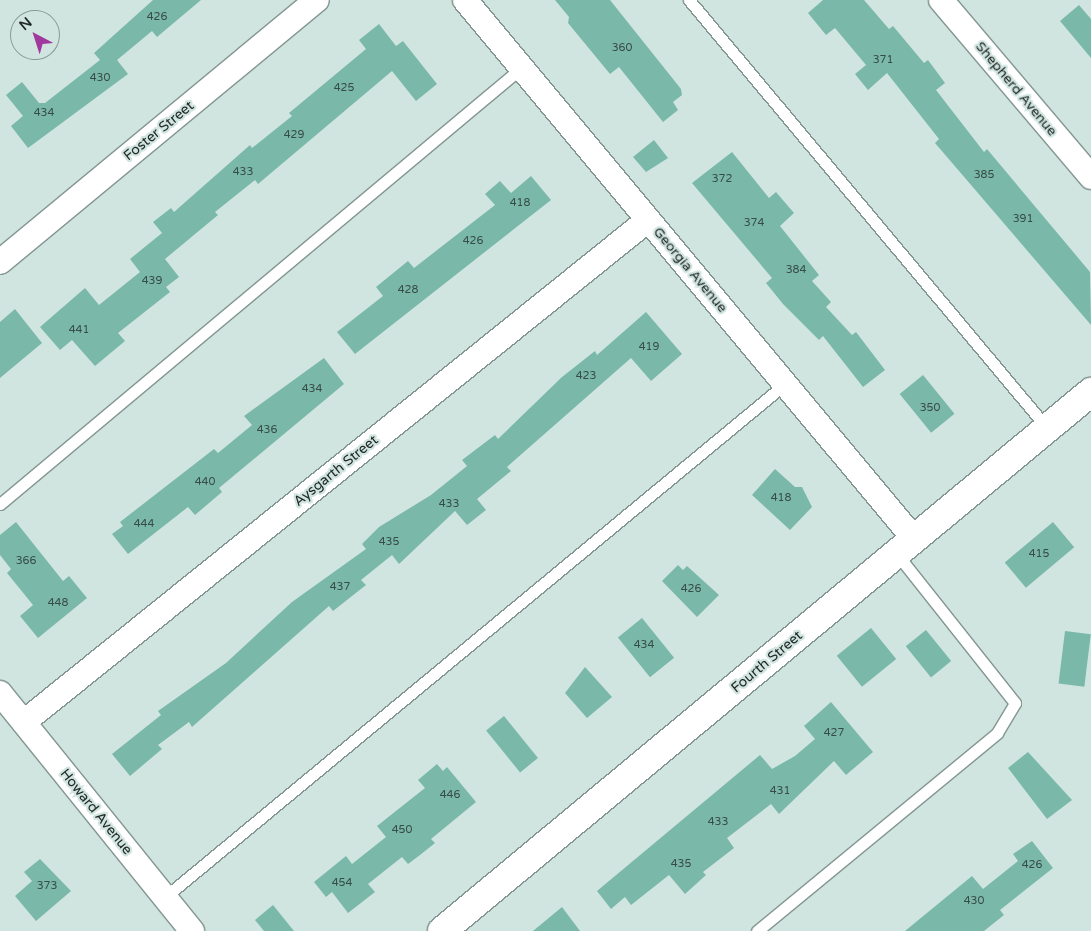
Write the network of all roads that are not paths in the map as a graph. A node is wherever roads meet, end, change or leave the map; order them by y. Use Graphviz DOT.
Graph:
graph roads {
  1 [pos="318,0"];
  2 [pos="465,0"];
  3 [pos="689,0"];
  4 [pos="940,0"];
  5 [pos="521,68"];
  6 [pos="1091,177"];
  7 [pos="648,220"];
  8 [pos="0,262"];
  9 [pos="784,384"];
  10 [pos="1091,392"];
  11 [pos="1048,429"];
  12 [pos="0,504"];
  13 [pos="906,547"];
  14 [pos="0,693"];
  15 [pos="24,722"];
  16 [pos="165,897"];
  17 [pos="192,931"];
  18 [pos="442,931"];
  19 [pos="757,931"];
  1 -- 8 [label="street, Foster Street"];
  2 -- 5 [label="street, Georgia Avenue"];
  3 -- 11 [label="lane"];
  4 -- 6 [label="street, Shepherd Avenue"];
  5 -- 7 [label="street, Georgia Avenue"];
  5 -- 12 [label="lane"];
  7 -- 9 [label="street, Georgia Avenue"];
  7 -- 15 [label="street, Aysgarth Street"];
  9 -- 13 [label="street, Georgia Avenue"];
  9 -- 16 [label="lane"];
  10 -- 11 [label="street, Fourth Street"];
  11 -- 13 [label="street, Fourth Street"];
  13 -- 18 [label="street, Fourth Street"];
  13 -- 19 [label="lane"];
  14 -- 15 [label="street, Howard Avenue"];
  15 -- 16 [label="street, Howard Avenue"];
  16 -- 17 [label="street, Howard Avenue"];
}
